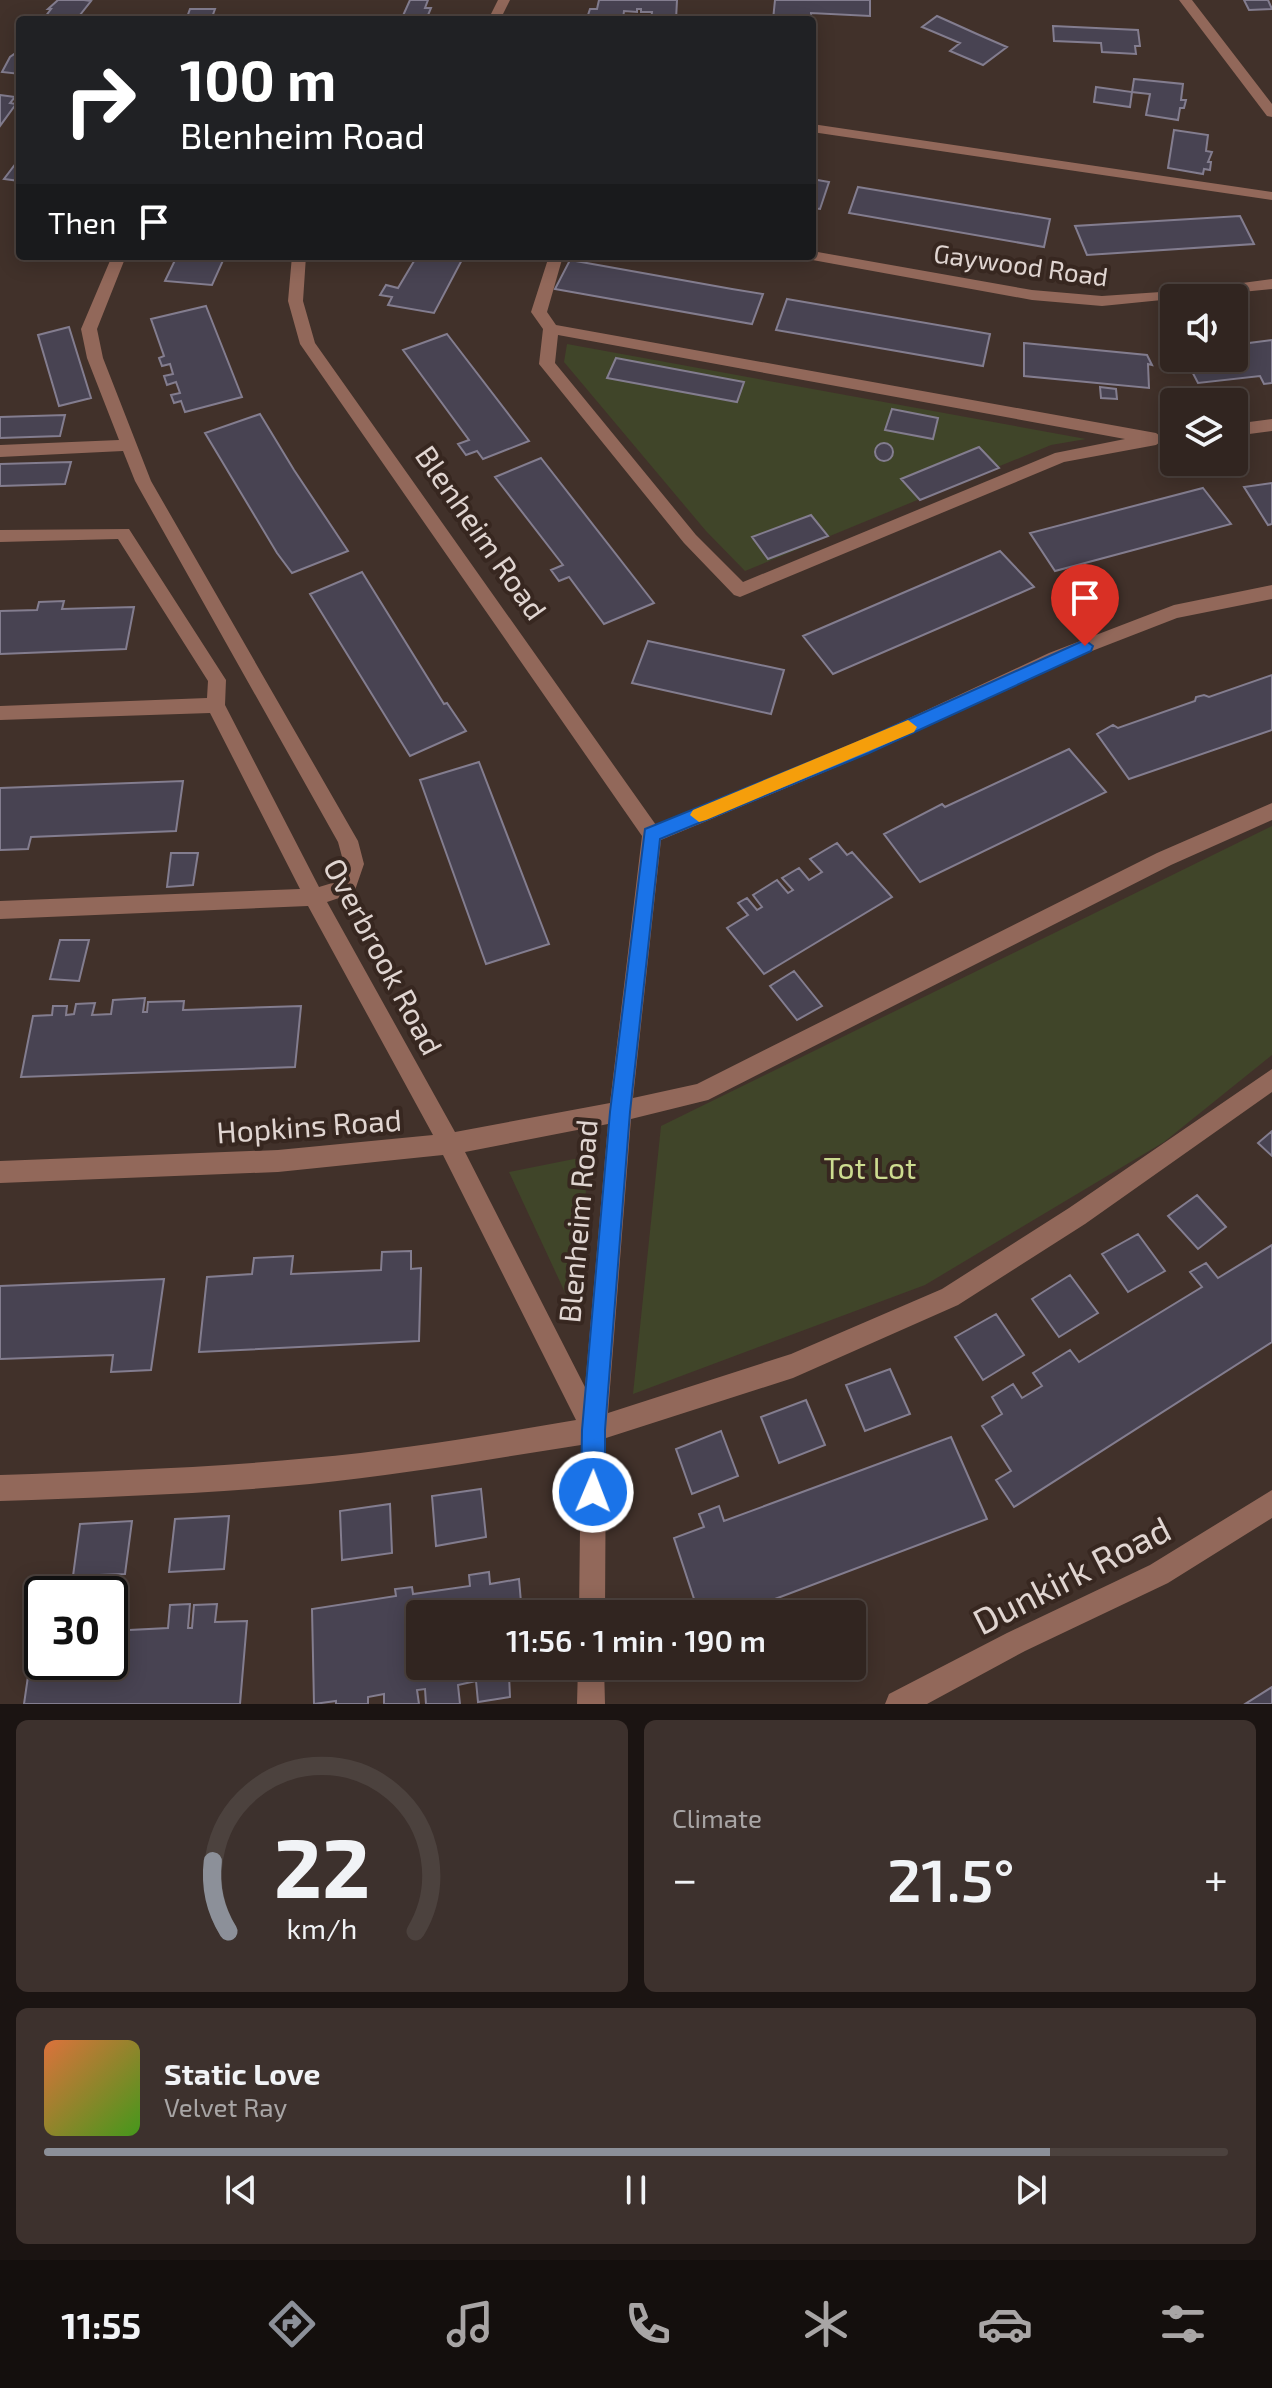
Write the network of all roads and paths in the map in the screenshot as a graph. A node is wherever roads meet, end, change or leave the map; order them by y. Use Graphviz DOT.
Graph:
graph roads {
  1 [pos="1185,0"];
  2 [pos="1272,113"];
  3 [pos="816,129"];
  4 [pos="1272,196"];
  5 [pos="816,257"];
  6 [pos="117,260"];
  7 [pos="298,260"];
  8 [pos="555,260"];
  9 [pos="1272,284"];
  10 [pos="551,329"];
  11 [pos="1272,425"];
  12 [pos="1248,428"];
  13 [pos="1156,439"];
  14 [pos="1160,439"];
  15 [pos="129,445"];
  16 [pos="0,451"];
  17 [pos="0,536"];
  18 [pos="1272,592"];
  19 [pos="216,705"];
  20 [pos="0,713"];
  21 [pos="1272,811"];
  22 [pos="652,835"];
  23 [pos="314,897"];
  24 [pos="0,910"];
  25 [pos="1272,1079"];
  26 [pos="620,1112"];
  27 [pos="449,1143"];
  28 [pos="0,1172"];
  29 [pos="594,1430"];
  30 [pos="0,1488"];
  31 [pos="1272,1503"];
  32 [pos="592,1600"];
  33 [pos="591,1680"];
  34 [pos="591,1704"];
  35 [pos="899,1704"];
  1 -- 2 [label="street"];
  3 -- 4 [label="street"];
  5 -- 9 [label="street, Gaywood Road"];
  6 -- 15 [label="street"];
  7 -- 22 [label="street, Blenheim Road"];
  8 -- 10 [label="street"];
  10 -- 13 [label="street"];
  10 -- 13 [label="street"];
  11 -- 12 [label="street"];
  13 -- 14 [label="street"];
  15 -- 16 [label="street"];
  15 -- 23 [label="street"];
  17 -- 19 [label="street, Overbrook Road"];
  18 -- 22 [label="street"];
  19 -- 20 [label="street"];
  19 -- 23 [label="street, Overbrook Road"];
  21 -- 26 [label="street, Hopkins Road"];
  22 -- 26 [label="street, Blenheim Road"];
  23 -- 24 [label="street"];
  23 -- 27 [label="street, Overbrook Road"];
  25 -- 29 [label="street"];
  26 -- 27 [label="street, Hopkins Road"];
  26 -- 29 [label="street, Blenheim Road"];
  27 -- 28 [label="street, Hopkins Road"];
  27 -- 29 [label="street, Overbrook Road"];
  29 -- 30 [label="street"];
  29 -- 32 [label="street, Blenheim Road"];
  31 -- 35 [label="street, Dunkirk Road"];
  33 -- 34 [label="street"];
}
